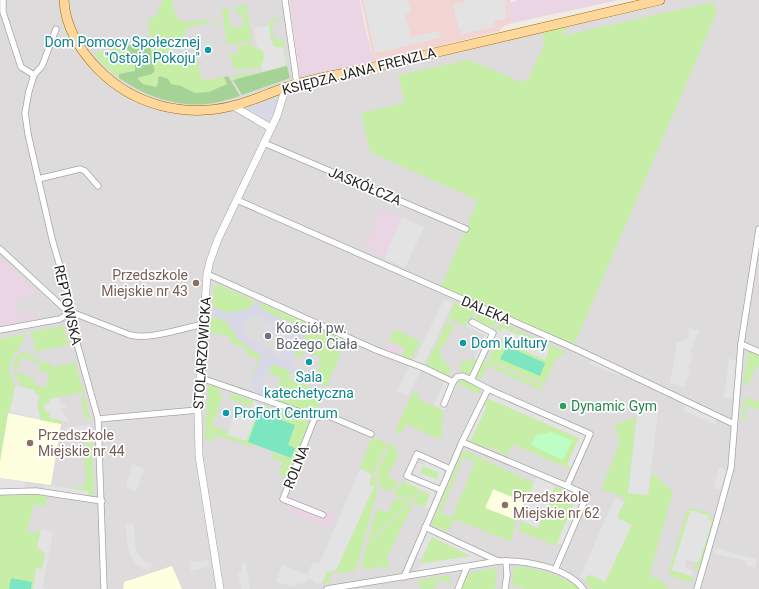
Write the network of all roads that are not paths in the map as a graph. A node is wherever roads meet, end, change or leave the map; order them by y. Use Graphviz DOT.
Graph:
graph roads {
  1 [pos="3,0"];
  2 [pos="64,0"];
  3 [pos="285,0"];
  4 [pos="660,0"];
  5 [pos="1,13"];
  6 [pos="56,29"];
  7 [pos="34,75"];
  8 [pos="297,84"];
  9 [pos="283,88"];
  10 [pos="233,106"];
  11 [pos="271,128"];
  12 [pos="264,143"];
  13 [pos="38,179"];
  14 [pos="98,186"];
  15 [pos="237,200"];
  16 [pos="466,229"];
  17 [pos="759,229"];
  18 [pos="0,249"];
  19 [pos="207,274"];
  20 [pos="71,312"];
  21 [pos="472,322"];
  22 [pos="204,324"];
  23 [pos="0,330"];
  24 [pos="741,344"];
  25 [pos="759,352"];
  26 [pos="200,378"];
  27 [pos="471,380"];
  28 [pos="453,382"];
  29 [pos="488,389"];
  30 [pos="444,404"];
  31 [pos="198,410"];
  32 [pos="315,417"];
  33 [pos="98,419"];
  34 [pos="734,424"];
  35 [pos="371,434"];
  36 [pos="462,442"];
  37 [pos="450,469"];
  38 [pos="567,486"];
  39 [pos="441,490"];
  40 [pos="0,492"];
  41 [pos="102,501"];
  42 [pos="323,515"];
  43 [pos="425,527"];
  44 [pos="506,561"];
  45 [pos="499,562"];
  46 [pos="467,567"];
  47 [pos="555,570"];
  48 [pos="404,577"];
  49 [pos="104,589"];
  50 [pos="220,589"];
  51 [pos="327,589"];
  52 [pos="458,589"];
  53 [pos="505,589"];
  54 [pos="583,589"];
  55 [pos="697,589"];
  1 -- 5 [label="street"];
  2 -- 10 [label="main road, KSIĘDZA JANA FRENZLA"];
  3 -- 8 [label="street"];
  4 -- 8 [label="main road, KSIĘDZA JANA FRENZLA"];
  5 -- 7 [label="street"];
  6 -- 7 [label="street, REPTOWSKA"];
  7 -- 13 [label="street, REPTOWSKA"];
  8 -- 9 [label="main road, KSIĘDZA JANA FRENZLA"];
  9 -- 10 [label="main road, KSIĘDZA JANA FRENZLA"];
  9 -- 11 [label="street, STOLARZOWICKA"];
  10 -- 11 [label="street"];
  11 -- 12 [label="street, STOLARZOWICKA"];
  12 -- 15 [label="street, STOLARZOWICKA"];
  12 -- 16 [label="street, JASKÓŁCZA"];
  13 -- 14 [label="street"];
  13 -- 20 [label="street, REPTOWSKA"];
  15 -- 19 [label="street, STOLARZOWICKA"];
  15 -- 34 [label="street, DALEKA"];
  17 -- 24 [label="street"];
  18 -- 20 [label="street"];
  19 -- 22 [label="street, STOLARZOWICKA"];
  19 -- 28 [label="street"];
  20 -- 22 [label="street"];
  20 -- 23 [label="street"];
  20 -- 33 [label="street, REPTOWSKA"];
  21 -- 27 [label="street"];
  22 -- 26 [label="street, STOLARZOWICKA"];
  24 -- 25 [label="street"];
  24 -- 34 [label="street"];
  26 -- 31 [label="street, STOLARZOWICKA"];
  26 -- 32 [label="street"];
  27 -- 28 [label="street"];
  27 -- 29 [label="street"];
  28 -- 30 [label="street"];
  29 -- 36 [label="street"];
  29 -- 38 [label="street"];
  31 -- 33 [label="street"];
  31 -- 50 [label="street, STOLARZOWICKA"];
  32 -- 35 [label="street"];
  32 -- 42 [label="street, ROLNA"];
  33 -- 41 [label="street, REPTOWSKA"];
  34 -- 55 [label="street"];
  36 -- 37 [label="street"];
  36 -- 38 [label="street"];
  37 -- 39 [label="street"];
  37 -- 39 [label="street"];
  38 -- 47 [label="street"];
  39 -- 43 [label="street"];
  40 -- 41 [label="street"];
  41 -- 49 [label="street, REPTOWSKA"];
  43 -- 45 [label="street"];
  43 -- 48 [label="street"];
  44 -- 45 [label="street"];
  44 -- 47 [label="street"];
  44 -- 53 [label="street"];
  45 -- 46 [label="street"];
  46 -- 48 [label="street"];
  46 -- 52 [label="street"];
  47 -- 54 [label="street"];
  48 -- 51 [label="street"];
}
